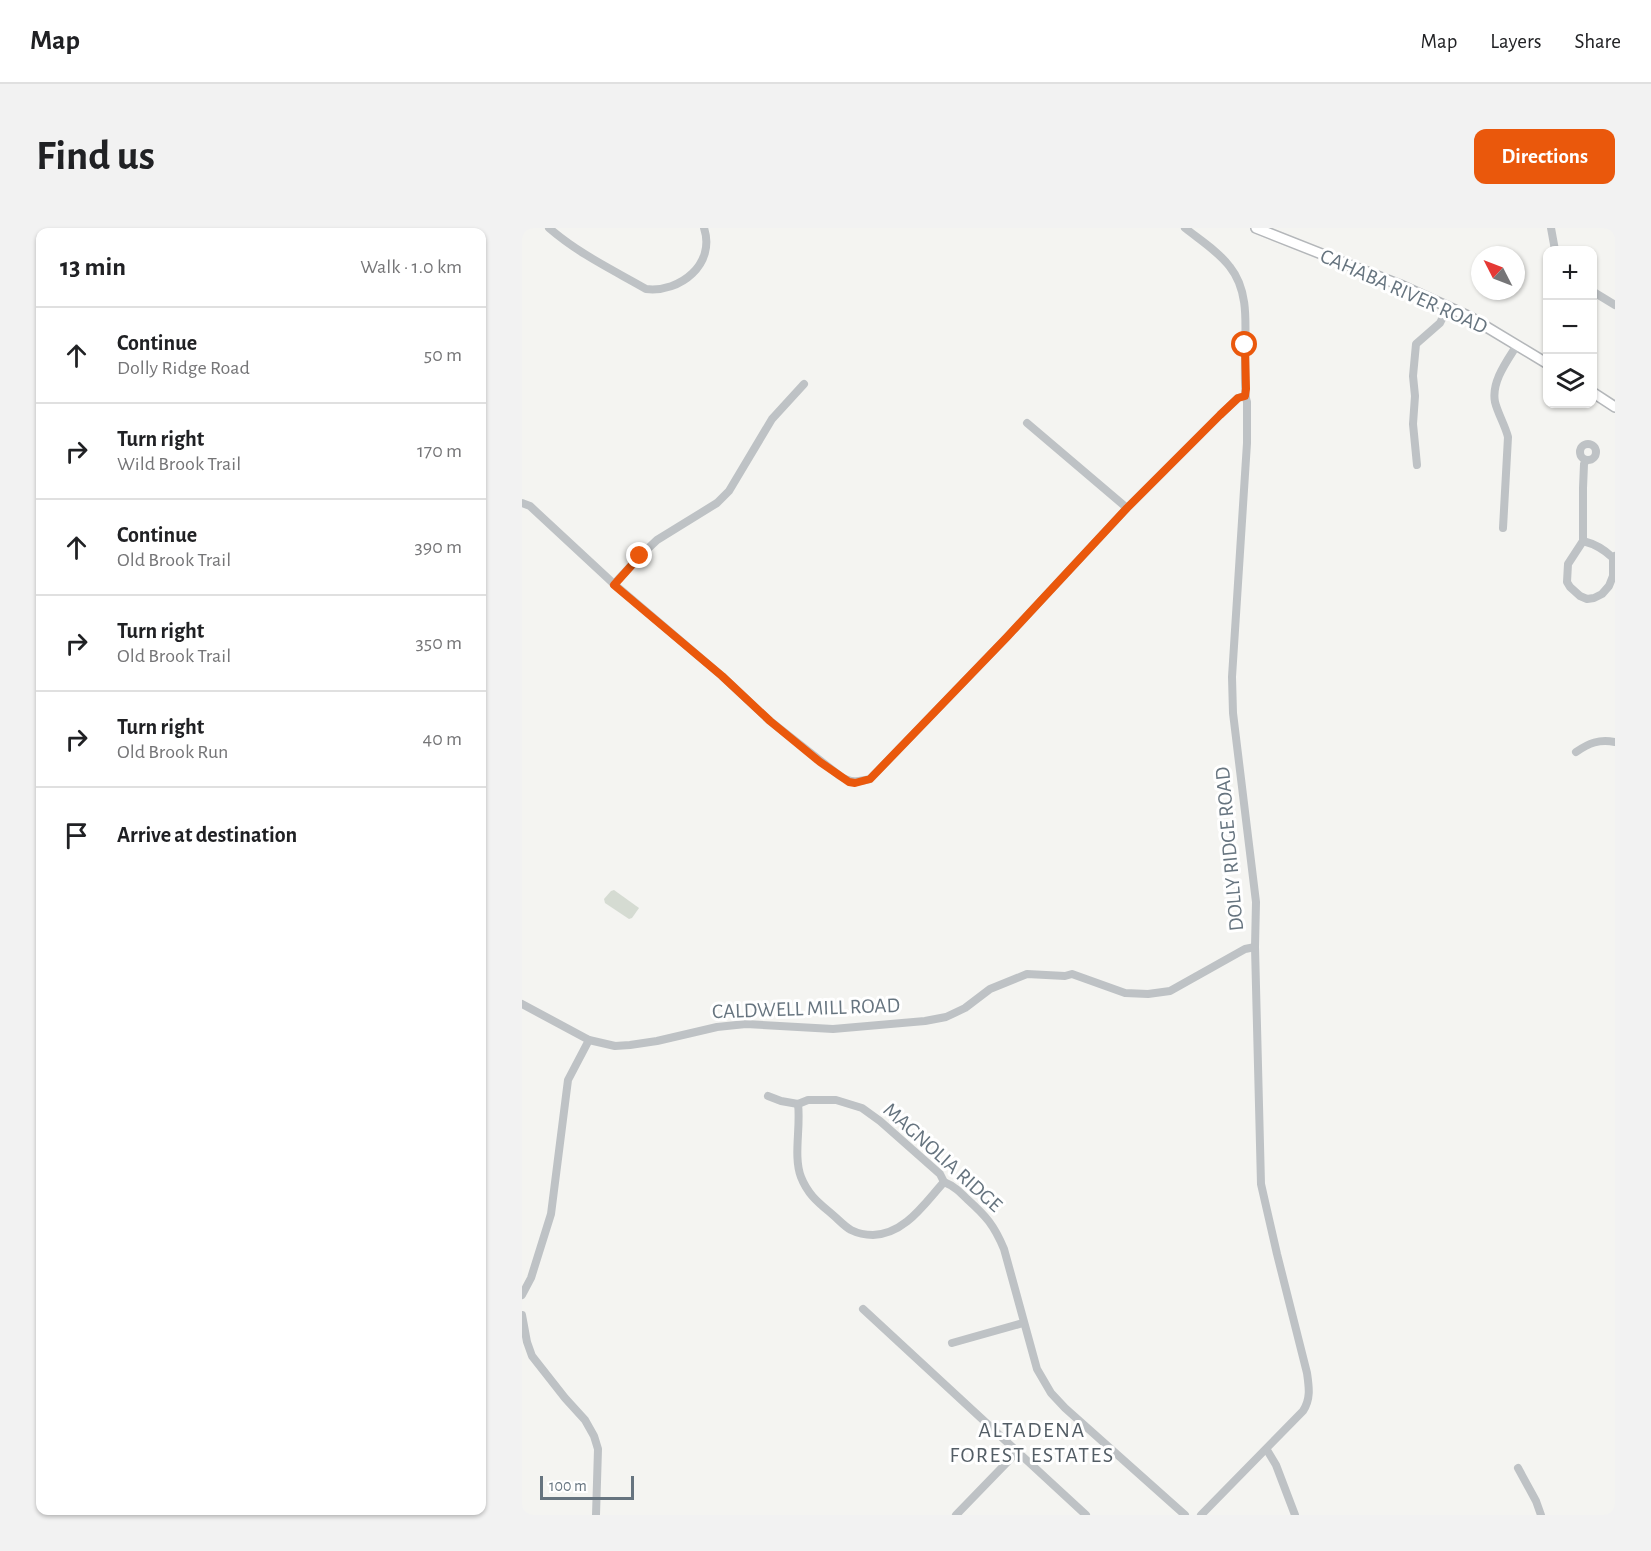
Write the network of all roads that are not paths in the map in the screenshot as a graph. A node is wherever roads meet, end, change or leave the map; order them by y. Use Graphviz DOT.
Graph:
graph roads {
  1 [pos="549,228"];
  2 [pos="704,228"];
  3 [pos="1185,228"];
  4 [pos="1256,228"];
  5 [pos="1551,228"];
  6 [pos="1555,246"];
  7 [pos="1597,294"];
  8 [pos="1615,305"];
  9 [pos="1448,307"];
  10 [pos="1517,345"];
  11 [pos="1543,361"];
  12 [pos="804,384"];
  13 [pos="1597,395"];
  14 [pos="1245,396"];
  15 [pos="1615,407"];
  16 [pos="1028,423"];
  17 [pos="1586,460"];
  18 [pos="1417,465"];
  19 [pos="522,503"];
  20 [pos="1127,508"];
  21 [pos="1503,528"];
  22 [pos="1583,541"];
  23 [pos="1614,557"];
  24 [pos="614,585"];
  25 [pos="1615,742"];
  26 [pos="1576,752"];
  27 [pos="1255,947"];
  28 [pos="522,1004"];
  29 [pos="589,1040"];
  30 [pos="768,1096"];
  31 [pos="798,1104"];
  32 [pos="944,1182"];
  33 [pos="522,1295"];
  34 [pos="863,1310"];
  35 [pos="522,1315"];
  36 [pos="1023,1323"];
  37 [pos="952,1343"];
  38 [pos="1267,1449"];
  39 [pos="1017,1452"];
  40 [pos="1518,1468"];
  41 [pos="596,1515"];
  42 [pos="956,1515"];
  43 [pos="1086,1515"];
  44 [pos="1185,1515"];
  45 [pos="1201,1515"];
  46 [pos="1295,1515"];
  47 [pos="1541,1515"];
  1 -- 2 [label="street"];
  3 -- 14 [label="street, DOLLY RIDGE ROAD"];
  4 -- 9 [label="main road, CAHABA RIVER ROAD"];
  5 -- 6 [label="street"];
  7 -- 8 [label="street"];
  9 -- 10 [label="main road, CAHABA RIVER ROAD"];
  9 -- 18 [label="street"];
  10 -- 11 [label="main road, CAHABA RIVER ROAD"];
  10 -- 21 [label="street"];
  12 -- 24 [label="street"];
  13 -- 15 [label="main road"];
  14 -- 20 [label="street"];
  14 -- 27 [label="street, DOLLY RIDGE ROAD"];
  16 -- 20 [label="street"];
  17 -- 22 [label="street"];
  19 -- 24 [label="street"];
  20 -- 24 [label="street"];
  22 -- 23 [label="street"];
  22 -- 23 [label="street"];
  25 -- 26 [label="street"];
  27 -- 29 [label="street, CALDWELL MILL ROAD"];
  27 -- 38 [label="street, DOLLY RIDGE ROAD"];
  28 -- 29 [label="street, CALDWELL MILL ROAD"];
  29 -- 33 [label="street"];
  30 -- 31 [label="street, MAGNOLIA RIDGE"];
  31 -- 32 [label="street, MAGNOLIA RIDGE"];
  31 -- 32 [label="street"];
  32 -- 36 [label="street, MAGNOLIA RIDGE"];
  34 -- 39 [label="street"];
  35 -- 41 [label="street"];
  36 -- 37 [label="street"];
  36 -- 44 [label="street, MAGNOLIA RIDGE"];
  38 -- 45 [label="street, DOLLY RIDGE ROAD"];
  38 -- 46 [label="street"];
  39 -- 42 [label="street"];
  39 -- 43 [label="street"];
  40 -- 47 [label="street"];
}
